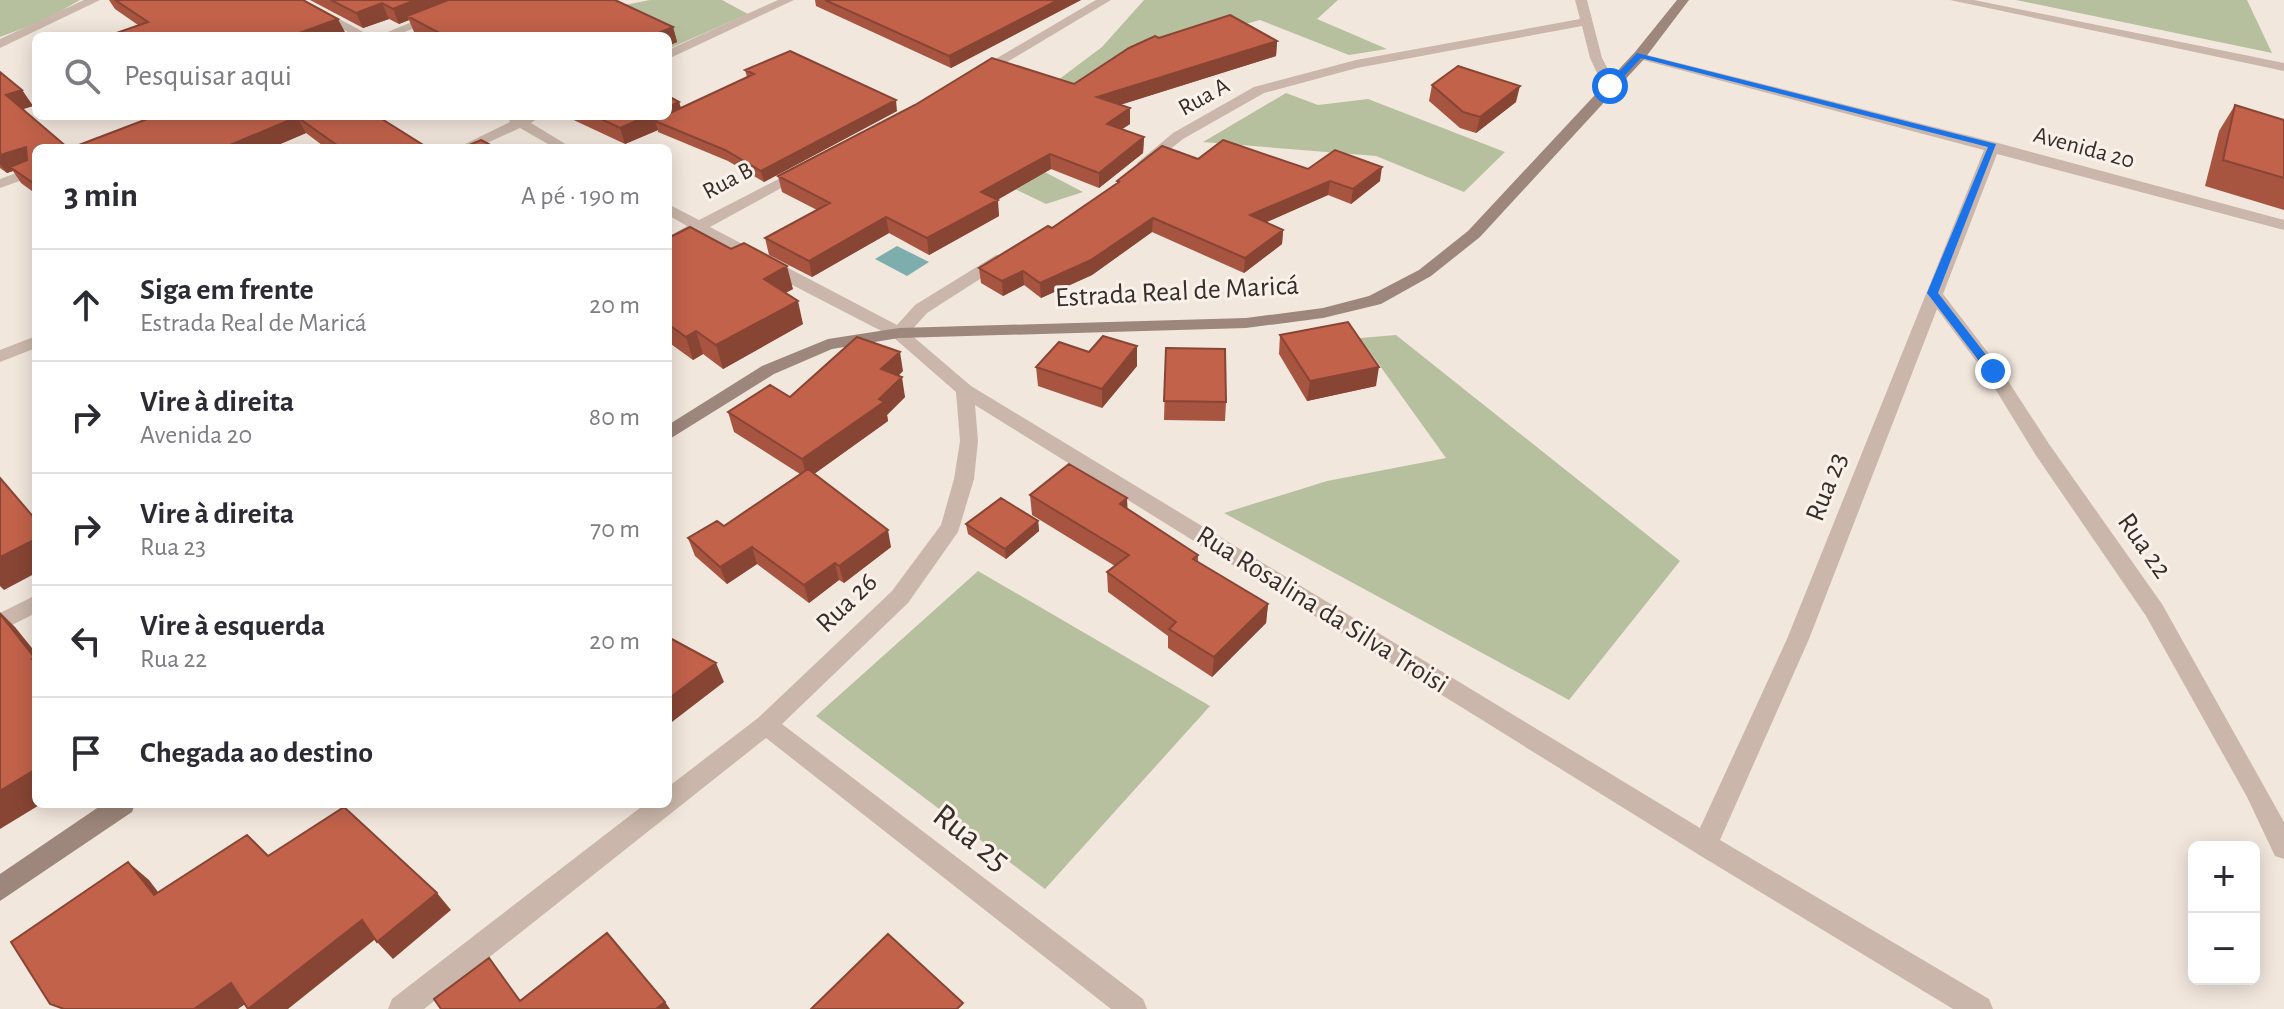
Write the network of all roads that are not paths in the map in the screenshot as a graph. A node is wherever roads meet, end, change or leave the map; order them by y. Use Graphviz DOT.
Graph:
graph roads {
  1 [pos="94,0"];
  2 [pos="295,0"];
  3 [pos="476,0"];
  4 [pos="788,0"];
  5 [pos="1105,0"];
  6 [pos="1581,0"];
  7 [pos="1683,0"];
  8 [pos="1956,0"];
  9 [pos="1585,22"];
  10 [pos="357,32"];
  11 [pos="394,32"];
  12 [pos="0,44"];
  13 [pos="672,53"];
  14 [pos="1640,55"];
  15 [pos="2284,67"];
  16 [pos="970,78"];
  17 [pos="1610,86"];
  18 [pos="518,120"];
  19 [pos="525,120"];
  20 [pos="472,144"];
  21 [pos="559,144"];
  22 [pos="1993,146"];
  23 [pos="821,161"];
  24 [pos="32,172"];
  25 [pos="1132,173"];
  26 [pos="0,184"];
  27 [pos="672,211"];
  28 [pos="2284,225"];
  29 [pos="698,226"];
  30 [pos="672,241"];
  31 [pos="1013,252"];
  32 [pos="1933,293"];
  33 [pos="899,333"];
  34 [pos="32,343"];
  35 [pos="0,357"];
  36 [pos="965,390"];
  37 [pos="672,431"];
  38 [pos="32,605"];
  39 [pos="0,623"];
  40 [pos="766,725"];
  41 [pos="672,798"];
  42 [pos="117,808"];
  43 [pos="660,808"];
  44 [pos="1705,845"];
  45 [pos="2284,848"];
  46 [pos="0,889"];
  47 [pos="402,1009"];
  48 [pos="1133,1009"];
  49 [pos="1979,1009"];
  1 -- 12 [label="street"];
  2 -- 10 [label="street"];
  3 -- 11 [label="street"];
  4 -- 13 [label="street"];
  5 -- 16 [label="street"];
  6 -- 9 [label="street"];
  7 -- 14 [label="main road, Estrada Real de Maricá"];
  8 -- 15 [label="street"];
  9 -- 17 [label="street"];
  9 -- 25 [label="street, Rua A"];
  14 -- 17 [label="main road, Estrada Real de Maricá"];
  14 -- 22 [label="street, Avenida 20"];
  17 -- 33 [label="main road, Estrada Real de Maricá"];
  18 -- 20 [label="street"];
  19 -- 21 [label="street"];
  22 -- 28 [label="street, Avenida 20"];
  22 -- 32 [label="street, Rua 23"];
  23 -- 29 [label="street, Rua B"];
  24 -- 26 [label="street"];
  27 -- 29 [label="street, Rua Rosalina da Silva Troisi"];
  29 -- 30 [label="street, Rua B"];
  29 -- 33 [label="street, Rua Rosalina da Silva Troisi"];
  31 -- 33 [label="street"];
  32 -- 44 [label="street, Rua 23"];
  32 -- 45 [label="street, Rua 22"];
  33 -- 36 [label="street, Rua Rosalina da Silva Troisi"];
  33 -- 37 [label="main road, Estrada Real de Maricá"];
  34 -- 35 [label="street"];
  36 -- 40 [label="street, Rua 26"];
  36 -- 44 [label="street, Rua Rosalina da Silva Troisi"];
  38 -- 39 [label="street"];
  40 -- 41 [label="street, Rua 26"];
  40 -- 48 [label="street, Rua 25"];
  42 -- 46 [label="main road"];
  43 -- 47 [label="street, Rua 26"];
  44 -- 49 [label="street, Rua Rosalina da Silva Troisi"];
}
